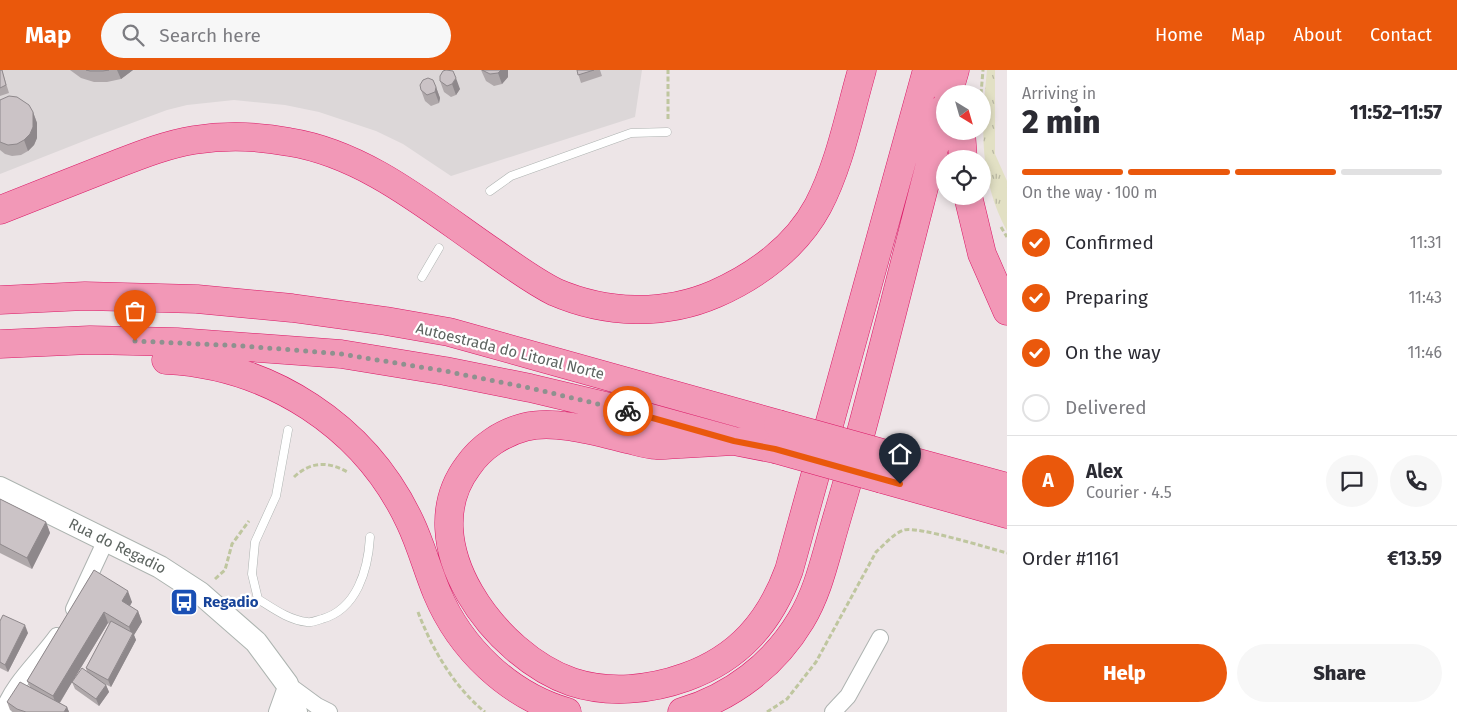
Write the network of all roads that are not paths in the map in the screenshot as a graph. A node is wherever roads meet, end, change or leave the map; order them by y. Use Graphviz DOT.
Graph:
graph roads {
  1 [pos="862,70"];
  2 [pos="927,70"];
  3 [pos="955,70"];
  4 [pos="968,70"];
  5 [pos="951,85"];
  6 [pos="966,85"];
  7 [pos="667,132"];
  8 [pos="937,140"];
  9 [pos="490,191"];
  10 [pos="970,205"];
  11 [pos="0,210"];
  12 [pos="439,248"];
  13 [pos="422,277"];
  14 [pos="0,300"];
  15 [pos="1007,310"];
  16 [pos="135,341"];
  17 [pos="0,344"];
  18 [pos="288,430"];
  19 [pos="776,437"];
  20 [pos="734,441"];
  21 [pos="888,467"];
  22 [pos="1007,487"];
  23 [pos="0,488"];
  24 [pos="1007,514"];
  25 [pos="370,538"];
  26 [pos="106,540"];
  27 [pos="880,638"];
  28 [pos="287,684"];
  29 [pos="7,686"];
  30 [pos="3,712"];
  31 [pos="277,712"];
  32 [pos="296,712"];
  33 [pos="329,712"];
  34 [pos="567,712"];
  35 [pos="682,712"];
  36 [pos="833,712"];
  1 -- 11 [label="highway"];
  2 -- 20 [label="highway"];
  3 -- 5 [label="highway"];
  4 -- 6 [label="highway"];
  7 -- 9 [label="lane"];
  8 -- 35 [label="highway"];
  10 -- 15 [label="highway"];
  12 -- 13 [label="lane"];
  14 -- 19 [label="highway, Autoestrada do Litoral Norte"];
  16 -- 17 [label="highway, Autoestrada do Litoral Norte"];
  16 -- 20 [label="highway, Autoestrada do Litoral Norte"];
  16 -- 34 [label="highway"];
  18 -- 25 [label="lane"];
  19 -- 20 [label="highway, Autoestrada do Litoral Norte"];
  19 -- 21 [label="highway, Autoestrada do Litoral Norte, bridge"];
  21 -- 22 [label="highway, Autoestrada do Litoral Norte"];
  21 -- 24 [label="highway, Autoestrada do Litoral Norte"];
  23 -- 26 [label="street, Rua do Regadio"];
  26 -- 28 [label="street, Rua do Regadio"];
  26 -- 29 [label="street"];
  27 -- 36 [label="street"];
  28 -- 31 [label="street"];
  28 -- 32 [label="street, Rua do Regadio"];
  28 -- 33 [label="street"];
  29 -- 30 [label="street"];
}
